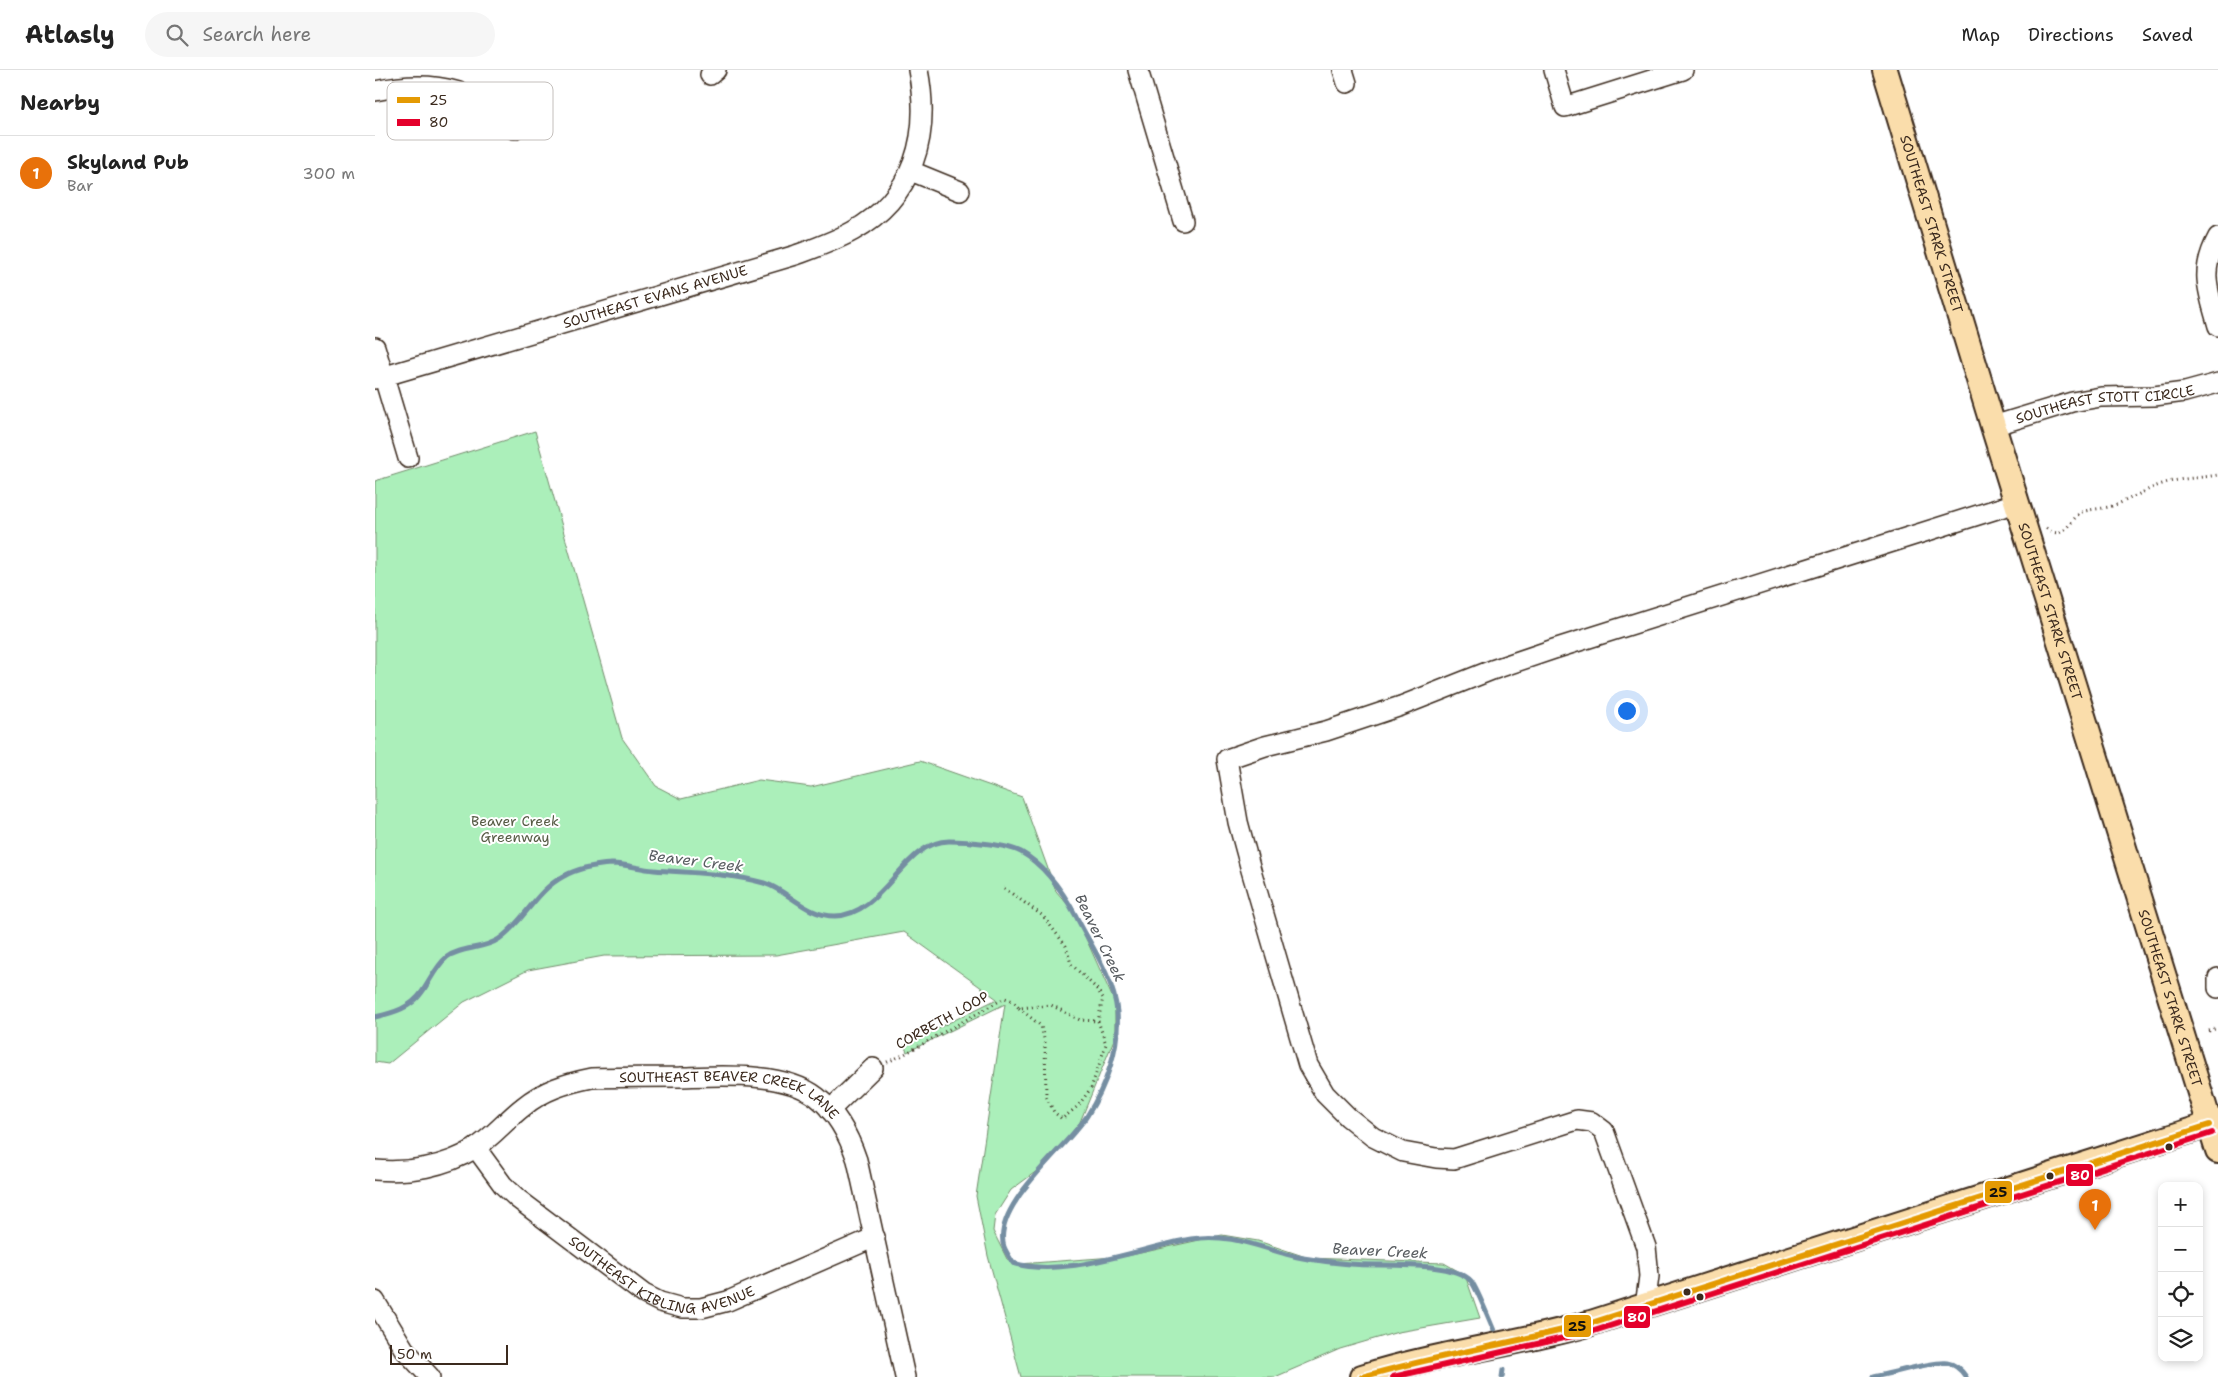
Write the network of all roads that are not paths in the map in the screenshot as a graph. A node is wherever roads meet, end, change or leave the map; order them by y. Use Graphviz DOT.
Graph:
graph roads {
  1 [pos="918,70"];
  2 [pos="1137,70"];
  3 [pos="1553,70"];
  4 [pos="1683,70"];
  5 [pos="1885,70"];
  6 [pos="911,171"];
  7 [pos="961,191"];
  8 [pos="1183,221"];
  9 [pos="2218,237"];
  10 [pos="2218,326"];
  11 [pos="375,347"];
  12 [pos="379,378"];
  13 [pos="2218,383"];
  14 [pos="1993,426"];
  15 [pos="408,458"];
  16 [pos="2017,503"];
  17 [pos="2218,978"];
  18 [pos="2218,988"];
  19 [pos="873,1068"];
  20 [pos="830,1110"];
  21 [pos="2214,1124"];
  22 [pos="476,1148"];
  23 [pos="2218,1151"];
  24 [pos="375,1170"];
  25 [pos="875,1237"];
  26 [pos="375,1301"];
  27 [pos="1645,1307"];
  28 [pos="430,1377"];
  29 [pos="905,1377"];
  30 [pos="1362,1377"];
  1 -- 6 [label="street, SOUTHEAST EVANS AVENUE"];
  2 -- 8 [label="street"];
  3 -- 4 [label="street"];
  5 -- 14 [label="main road, SOUTHEAST STARK STREET"];
  6 -- 7 [label="street"];
  6 -- 12 [label="street, SOUTHEAST EVANS AVENUE"];
  9 -- 10 [label="street"];
  11 -- 12 [label="street"];
  12 -- 15 [label="street"];
  13 -- 14 [label="street, SOUTHEAST STOTT CIRCLE"];
  14 -- 16 [label="main road, SOUTHEAST STARK STREET"];
  16 -- 21 [label="main road, SOUTHEAST STARK STREET"];
  16 -- 27 [label="street"];
  17 -- 18 [label="street"];
  19 -- 20 [label="street"];
  20 -- 22 [label="street, SOUTHEAST BEAVER CREEK LANE"];
  20 -- 25 [label="street, SOUTHEAST BEAVER CREEK LANE"];
  21 -- 23 [label="main road, SOUTHEAST STARK STREET"];
  21 -- 27 [label="main road"];
  22 -- 24 [label="street, SOUTHEAST BEAVER CREEK LANE"];
  22 -- 25 [label="street, SOUTHEAST KIBLING AVENUE"];
  25 -- 29 [label="street, SOUTHEAST BEAVER CREEK LANE"];
  26 -- 28 [label="street"];
  27 -- 30 [label="main road"];
}
